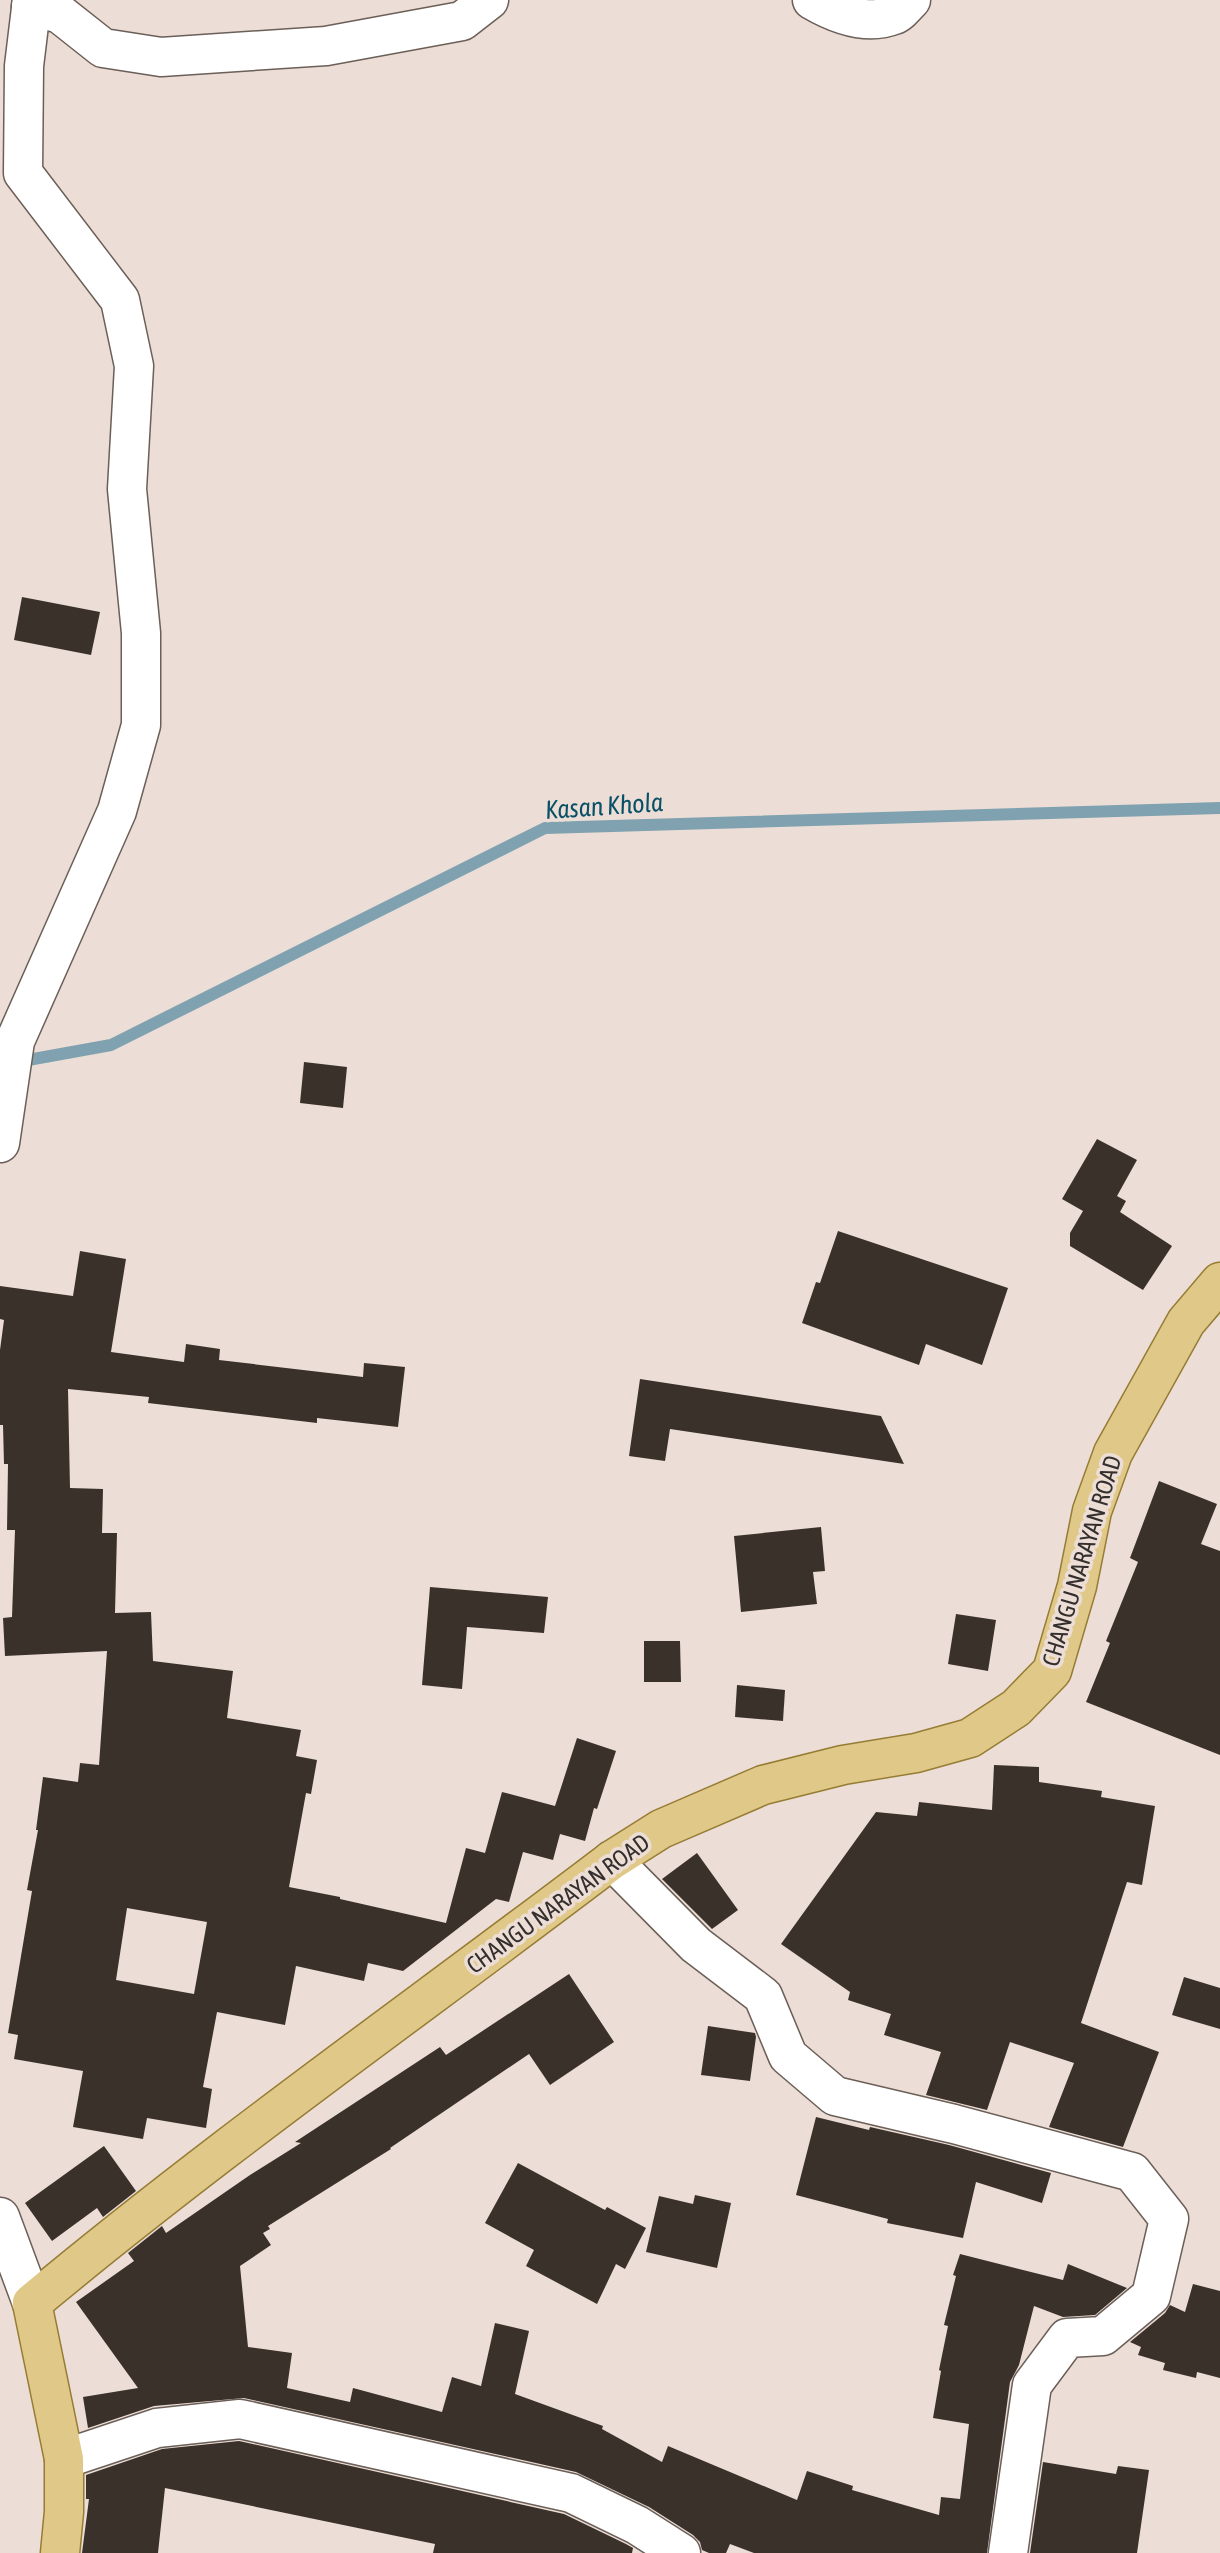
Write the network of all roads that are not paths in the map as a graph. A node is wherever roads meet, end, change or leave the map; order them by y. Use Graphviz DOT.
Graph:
graph roads {
  1 [pos="488,0"];
  2 [pos="812,0"];
  3 [pos="911,0"];
  4 [pos="32,3"];
  5 [pos="12,176"];
  6 [pos="2,1133"];
  7 [pos="1220,1282"];
  8 [pos="612,1860"];
  9 [pos="0,2217"];
  10 [pos="32,2303"];
  11 [pos="64,2459"];
  12 [pos="60,2553"];
  13 [pos="681,2553"];
  14 [pos="1008,2553"];
  1 -- 4 [label="street"];
  2 -- 3 [label="street"];
  4 -- 5 [label="street"];
  5 -- 6 [label="street"];
  7 -- 8 [label="main road, CHANGU NARAYAN ROAD"];
  8 -- 10 [label="main road, CHANGU NARAYAN ROAD"];
  8 -- 14 [label="street"];
  9 -- 10 [label="street"];
  10 -- 11 [label="main road"];
  11 -- 12 [label="main road"];
  11 -- 13 [label="street"];
}
